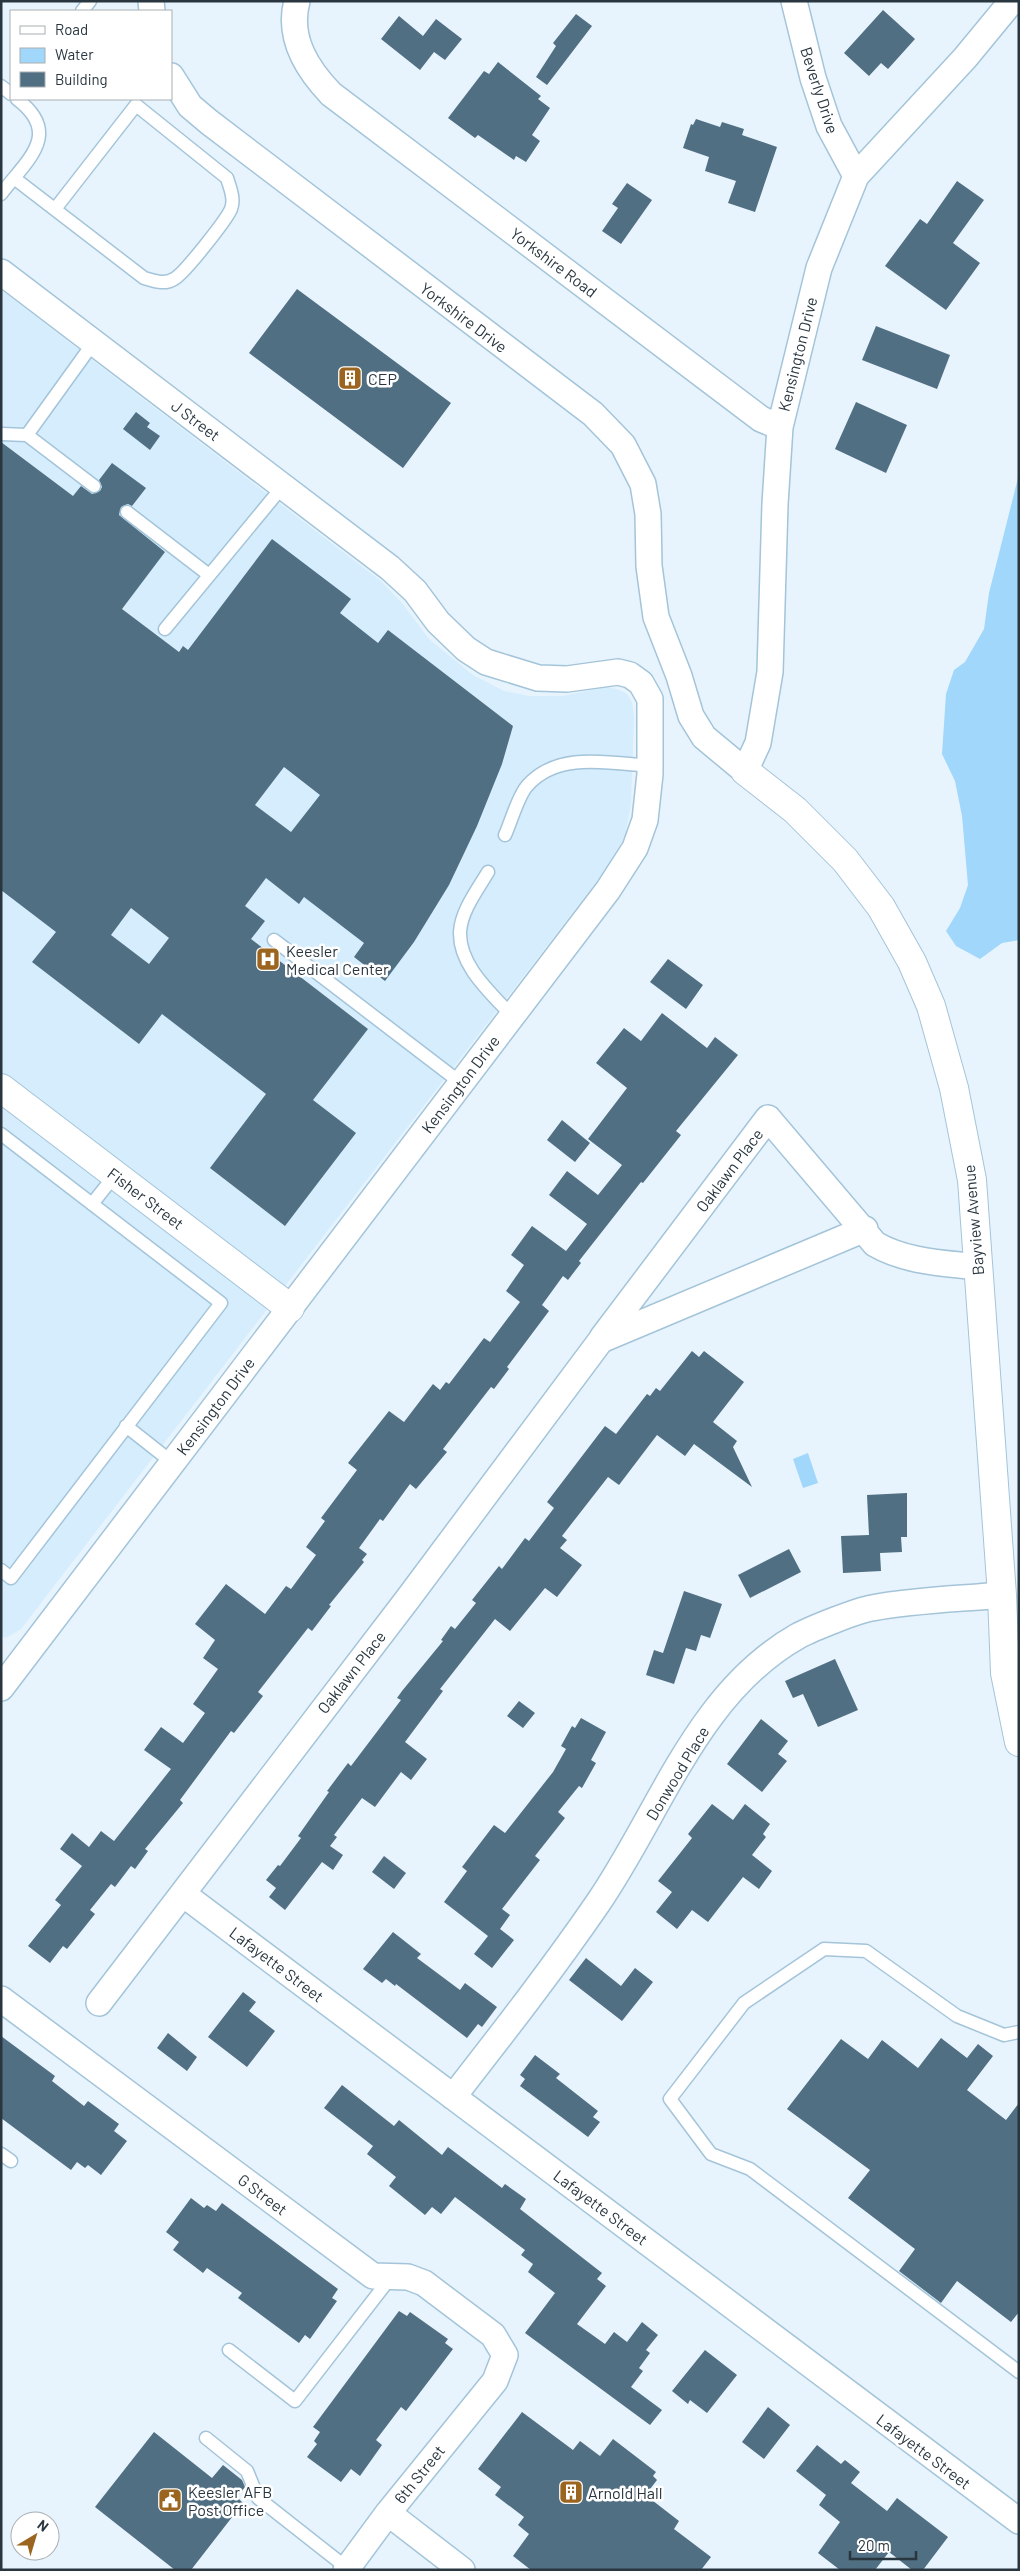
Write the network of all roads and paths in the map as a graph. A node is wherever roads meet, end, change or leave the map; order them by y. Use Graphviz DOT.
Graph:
graph roads {
  1 [pos="298,1"];
  2 [pos="794,1"];
  3 [pos="1012,1"];
  4 [pos="172,78"];
  5 [pos="18,100"];
  6 [pos="856,176"];
  7 [pos="14,178"];
  8 [pos="1,194"];
  9 [pos="55,209"];
  10 [pos="1,272"];
  11 [pos="94,342"];
  12 [pos="780,427"];
  13 [pos="1,434"];
  14 [pos="27,435"];
  15 [pos="94,486"];
  16 [pos="283,486"];
  17 [pos="127,512"];
  18 [pos="390,568"];
  19 [pos="209,575"];
  20 [pos="165,630"];
  21 [pos="650,766"];
  22 [pos="745,770"];
  23 [pos="505,835"];
  24 [pos="488,872"];
  25 [pos="274,940"];
  26 [pos="512,1016"];
  27 [pos="462,1082"];
  28 [pos="1,1088"];
  29 [pos="1,1134"];
  30 [pos="115,1175"];
  31 [pos="92,1204"];
  32 [pos="865,1229"];
  33 [pos="978,1267"];
  34 [pos="290,1308"];
  35 [pos="601,1340"];
  36 [pos="126,1426"];
  37 [pos="172,1463"];
  38 [pos="1,1570"];
  39 [pos="1002,1595"];
  40 [pos="10,1661"];
  41 [pos="1,1688"];
  42 [pos="1019,1742"];
  43 [pos="183,1894"];
  44 [pos="1,1999"];
  45 [pos="99,2003"];
  46 [pos="1019,2032"];
  47 [pos="453,2097"];
  48 [pos="392,2277"];
  49 [pos="228,2350"];
  50 [pos="1019,2372"];
  51 [pos="495,2381"];
  52 [pos="206,2438"];
  53 [pos="388,2513"];
  54 [pos="1019,2521"];
  55 [pos="347,2569"];
  56 [pos="462,2570"];
  1 -- 12 [label="street, Yorkshire Road"];
  2 -- 6 [label="street, Beverly Drive"];
  3 -- 6 [label="street, Kensington Drive"];
  4 -- 22 [label="street, Yorkshire Drive"];
  5 -- 7 [label="lane"];
  6 -- 12 [label="street, Kensington Drive"];
  7 -- 8 [label="lane"];
  7 -- 9 [label="lane"];
  9 -- 9 [label="lane"];
  10 -- 11 [label="street, J Street"];
  11 -- 14 [label="lane"];
  11 -- 16 [label="street, J Street"];
  12 -- 22 [label="street, Kensington Drive"];
  13 -- 14 [label="lane"];
  14 -- 15 [label="lane"];
  16 -- 18 [label="street, J Street"];
  16 -- 19 [label="lane"];
  17 -- 19 [label="lane"];
  18 -- 21 [label="street, Kensington Drive"];
  19 -- 20 [label="lane"];
  21 -- 23 [label="lane"];
  21 -- 26 [label="street, Kensington Drive"];
  22 -- 33 [label="street, Bayview Avenue"];
  24 -- 26 [label="lane"];
  25 -- 27 [label="lane"];
  26 -- 27 [label="street, Kensington Drive"];
  27 -- 34 [label="street, Kensington Drive"];
  28 -- 30 [label="street, Fisher Street"];
  29 -- 31 [label="lane"];
  30 -- 31 [label="lane"];
  30 -- 34 [label="street, Fisher Street"];
  31 -- 36 [label="lane"];
  32 -- 33 [label="street, Oaklawn Place"];
  32 -- 35 [label="street"];
  32 -- 35 [label="street, Oaklawn Place"];
  33 -- 39 [label="street, Bayview Avenue"];
  34 -- 37 [label="street, Kensington Drive"];
  35 -- 43 [label="street, Oaklawn Place"];
  36 -- 37 [label="lane"];
  36 -- 38 [label="lane"];
  37 -- 40 [label="street, Kensington Drive"];
  39 -- 42 [label="street, Bayview Avenue"];
  39 -- 47 [label="street, Donwood Place"];
  40 -- 41 [label="street, Kensington Drive"];
  43 -- 45 [label="street, Oaklawn Place"];
  43 -- 47 [label="street, Lafayette Street"];
  44 -- 48 [label="street, G Street"];
  46 -- 50 [label="lane"];
  47 -- 54 [label="street, Lafayette Street"];
  48 -- 49 [label="lane"];
  48 -- 51 [label="street, G Street"];
  51 -- 53 [label="street, 6th Street"];
  52 -- 55 [label="lane"];
  53 -- 55 [label="street, 6th Street"];
  53 -- 56 [label="street"];
}
